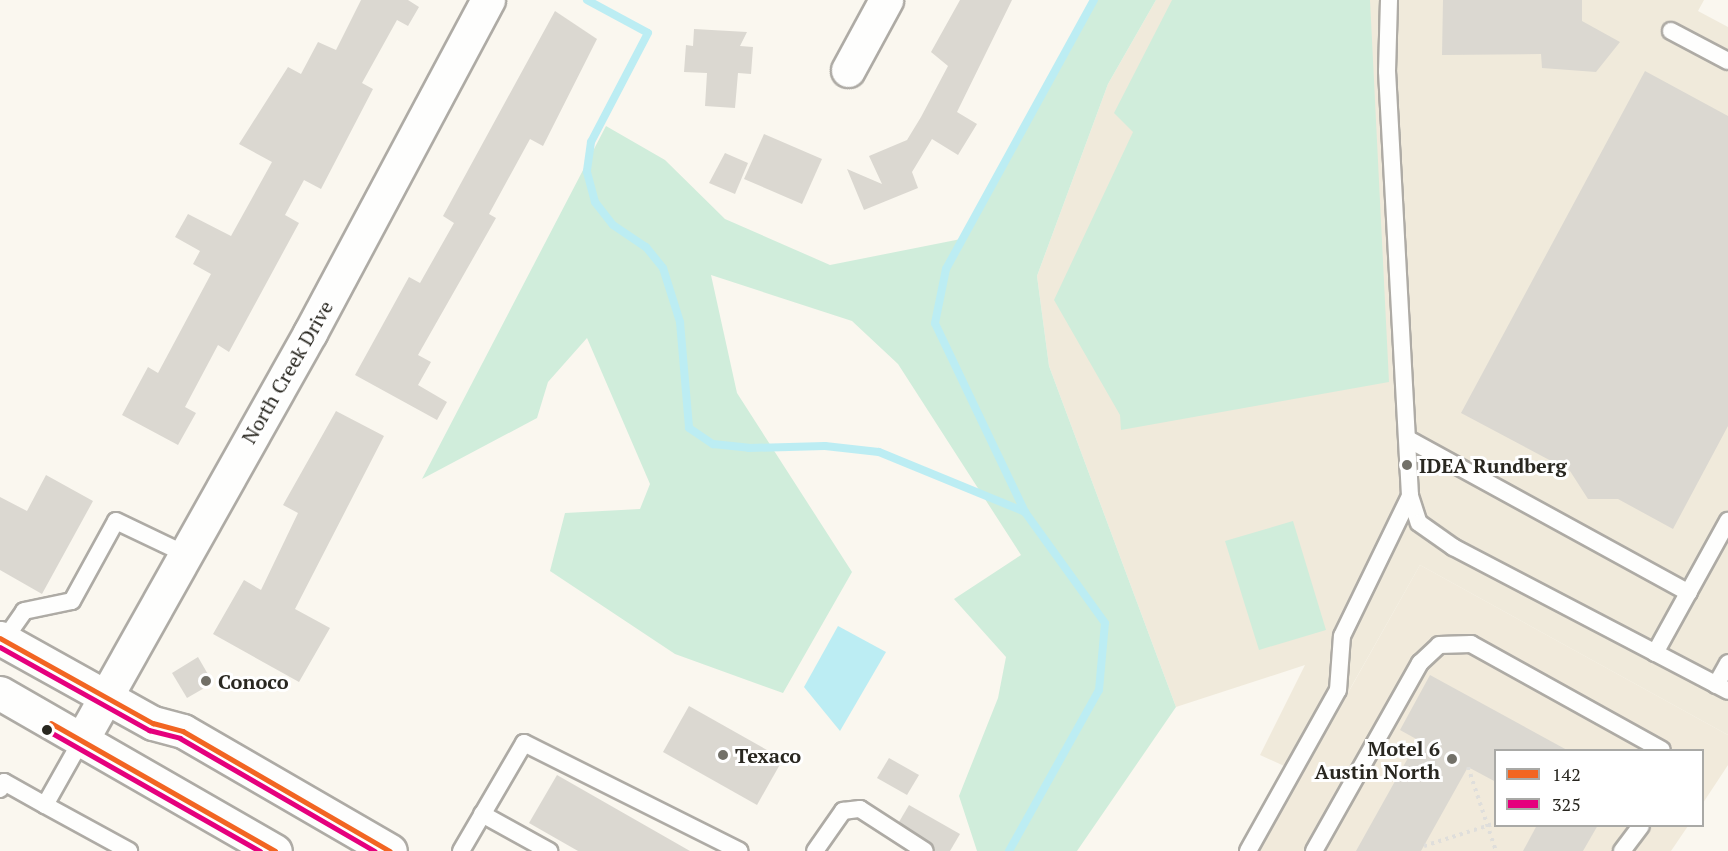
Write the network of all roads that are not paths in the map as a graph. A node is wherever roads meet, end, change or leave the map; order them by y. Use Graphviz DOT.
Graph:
graph roads {
  1 [pos="488,0"];
  2 [pos="886,0"];
  3 [pos="1389,0"];
  4 [pos="1671,31"];
  5 [pos="1728,61"];
  6 [pos="848,70"];
  7 [pos="1408,439"];
  8 [pos="1410,496"];
  9 [pos="1728,521"];
  10 [pos="183,553"];
  11 [pos="1689,593"];
  12 [pos="2,639"];
  13 [pos="1655,653"];
  14 [pos="1728,663"];
  15 [pos="1722,688"];
  16 [pos="0,693"];
  17 [pos="106,697"];
  18 [pos="81,741"];
  19 [pos="1660,749"];
  20 [pos="0,789"];
  21 [pos="45,805"];
  22 [pos="483,814"];
  23 [pos="1640,827"];
  24 [pos="129,851"];
  25 [pos="275,851"];
  26 [pos="390,851"];
  27 [pos="461,851"];
  28 [pos="549,851"];
  29 [pos="740,851"];
  30 [pos="815,851"];
  31 [pos="925,851"];
  32 [pos="1248,851"];
  33 [pos="1314,851"];
  34 [pos="1622,851"];
  1 -- 10 [label="street, North Creek Drive"];
  2 -- 6 [label="street"];
  3 -- 7 [label="lane"];
  4 -- 5 [label="lane"];
  7 -- 8 [label="lane"];
  7 -- 11 [label="lane"];
  8 -- 13 [label="lane"];
  8 -- 32 [label="lane"];
  9 -- 11 [label="lane"];
  10 -- 12 [label="lane"];
  10 -- 17 [label="street, North Creek Drive"];
  11 -- 13 [label="lane"];
  12 -- 17 [label="street"];
  13 -- 15 [label="lane"];
  14 -- 15 [label="lane"];
  16 -- 18 [label="street"];
  17 -- 18 [label="street, North Creek Drive"];
  17 -- 26 [label="street"];
  18 -- 21 [label="lane"];
  18 -- 25 [label="street"];
  19 -- 33 [label="lane"];
  20 -- 21 [label="lane"];
  21 -- 24 [label="lane"];
  22 -- 27 [label="lane"];
  22 -- 28 [label="lane"];
  22 -- 29 [label="lane"];
  23 -- 34 [label="lane"];
  30 -- 31 [label="lane"];
}
